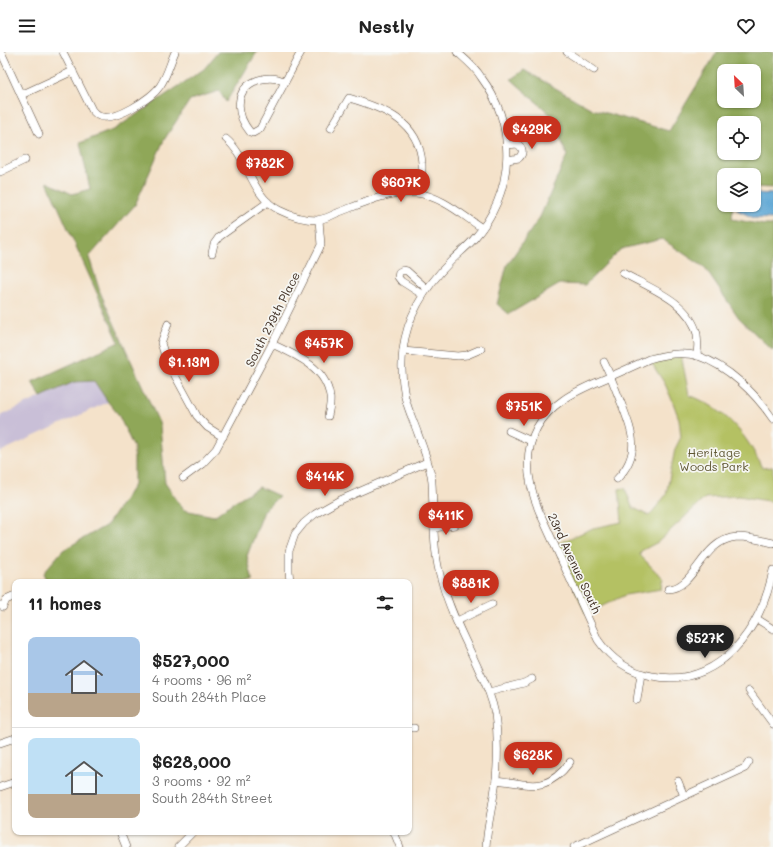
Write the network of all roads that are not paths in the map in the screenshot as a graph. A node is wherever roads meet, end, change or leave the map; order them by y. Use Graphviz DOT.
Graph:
graph roads {
  1 [pos="1,52"];
  2 [pos="64,52"];
  3 [pos="175,52"];
  4 [pos="301,52"];
  5 [pos="457,52"];
  6 [pos="567,52"];
  7 [pos="594,70"];
  8 [pos="73,71"];
  9 [pos="286,82"];
  10 [pos="21,96"];
  11 [pos="331,128"];
  12 [pos="39,134"];
  13 [pos="226,138"];
  14 [pos="507,145"];
  15 [pos="25,160"];
  16 [pos="507,160"];
  17 [pos="0,172"];
  18 [pos="417,193"];
  19 [pos="268,202"];
  20 [pos="318,220"];
  21 [pos="482,228"];
  22 [pos="212,253"];
  23 [pos="622,273"];
  24 [pos="168,324"];
  25 [pos="272,344"];
  26 [pos="481,349"];
  27 [pos="403,351"];
  28 [pos="698,356"];
  29 [pos="604,362"];
  30 [pos="611,376"];
  31 [pos="328,416"];
  32 [pos="773,419"];
  33 [pos="509,430"];
  34 [pos="223,437"];
  35 [pos="531,441"];
  36 [pos="427,462"];
  37 [pos="183,478"];
  38 [pos="617,478"];
  39 [pos="455,525"];
  40 [pos="434,528"];
  41 [pos="773,544"];
  42 [pos="773,570"];
  43 [pos="290,579"];
  44 [pos="668,589"];
  45 [pos="12,597"];
  46 [pos="492,604"];
  47 [pos="1,608"];
  48 [pos="757,619"];
  49 [pos="457,621"];
  50 [pos="773,629"];
  51 [pos="641,674"];
  52 [pos="532,679"];
  53 [pos="749,691"];
  54 [pos="489,692"];
  55 [pos="638,700"];
  56 [pos="773,724"];
  57 [pos="12,739"];
  58 [pos="0,743"];
  59 [pos="570,762"];
  60 [pos="749,762"];
  61 [pos="496,780"];
  62 [pos="678,781"];
  63 [pos="12,783"];
  64 [pos="0,787"];
  65 [pos="684,796"];
  66 [pos="121,835"];
  67 [pos="190,835"];
  68 [pos="395,835"];
  69 [pos="126,847"];
  70 [pos="178,847"];
  71 [pos="400,847"];
  72 [pos="486,847"];
  73 [pos="574,847"];
  1 -- 10 [label="street"];
  2 -- 8 [label="street"];
  3 -- 8 [label="street"];
  4 -- 9 [label="street"];
  5 -- 14 [label="street"];
  6 -- 7 [label="street"];
  8 -- 10 [label="street"];
  9 -- 9 [label="street"];
  10 -- 12 [label="street"];
  11 -- 18 [label="street"];
  13 -- 19 [label="street"];
  14 -- 16 [label="street"];
  14 -- 16 [label="street"];
  15 -- 17 [label="street"];
  16 -- 21 [label="street"];
  18 -- 20 [label="street"];
  18 -- 21 [label="street"];
  19 -- 20 [label="street"];
  19 -- 22 [label="street"];
  20 -- 25 [label="street, South 279th Place"];
  21 -- 27 [label="street"];
  23 -- 28 [label="street"];
  24 -- 34 [label="street"];
  25 -- 31 [label="street"];
  25 -- 34 [label="street, South 279th Place"];
  26 -- 27 [label="street"];
  27 -- 36 [label="street"];
  28 -- 30 [label="street, 23rd Avenue South"];
  28 -- 32 [label="street"];
  29 -- 30 [label="street"];
  30 -- 35 [label="street, 23rd Avenue South"];
  30 -- 38 [label="street"];
  33 -- 35 [label="street"];
  34 -- 37 [label="street, South 279th Place"];
  35 -- 51 [label="street, 23rd Avenue South"];
  36 -- 40 [label="street"];
  36 -- 43 [label="street"];
  39 -- 40 [label="street"];
  40 -- 49 [label="street"];
  41 -- 44 [label="street"];
  42 -- 48 [label="street"];
  45 -- 47 [label="street"];
  46 -- 49 [label="street"];
  48 -- 50 [label="street"];
  48 -- 51 [label="street"];
  49 -- 54 [label="street"];
  51 -- 55 [label="street"];
  52 -- 54 [label="street"];
  53 -- 56 [label="street"];
  54 -- 61 [label="street"];
  57 -- 58 [label="street"];
  59 -- 61 [label="street"];
  60 -- 65 [label="street"];
  61 -- 72 [label="street"];
  62 -- 65 [label="street"];
  63 -- 64 [label="street"];
  65 -- 73 [label="street"];
  66 -- 69 [label="street"];
  67 -- 70 [label="street"];
  68 -- 71 [label="street"];
}
